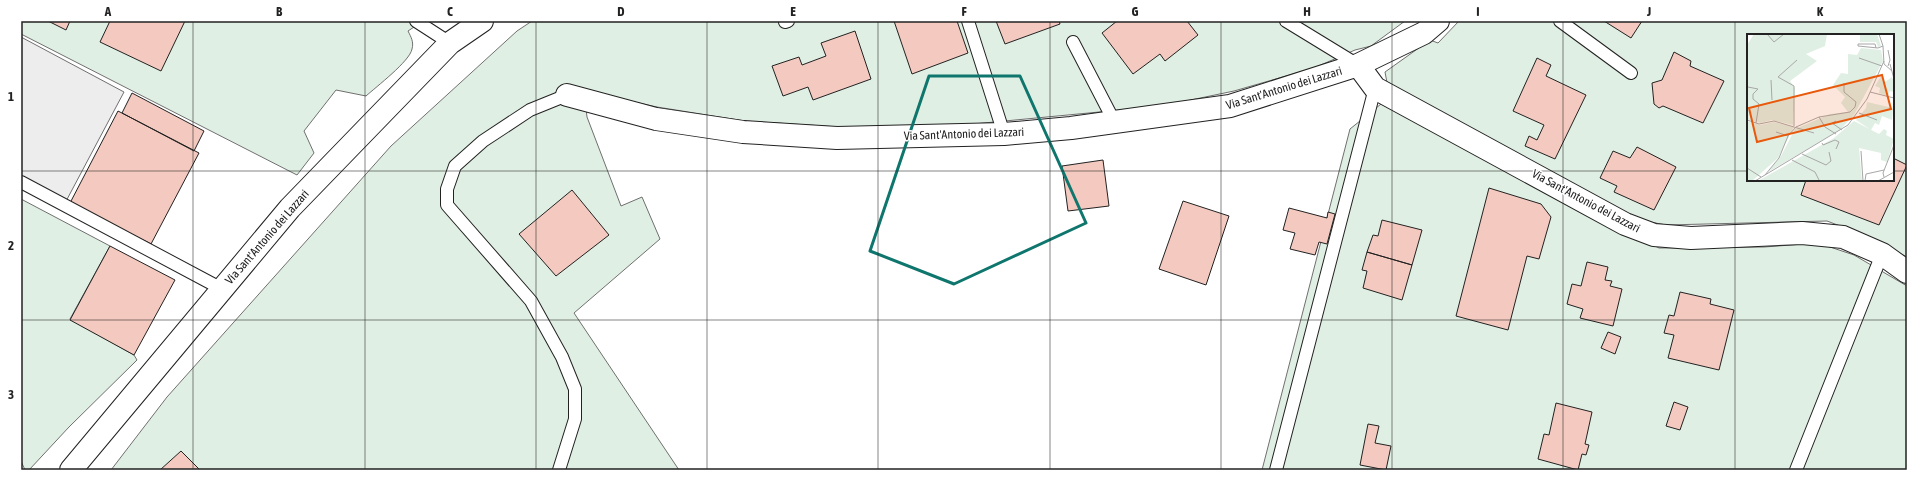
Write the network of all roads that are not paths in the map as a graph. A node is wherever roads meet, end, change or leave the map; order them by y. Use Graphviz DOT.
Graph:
graph roads {
  1 [pos="416,21"];
  2 [pos="482,21"];
  3 [pos="968,21"];
  4 [pos="1286,21"];
  5 [pos="1438,21"];
  6 [pos="1560,21"];
  7 [pos="1073,42"];
  8 [pos="450,43"];
  9 [pos="1358,65"];
  10 [pos="1631,73"];
  11 [pos="1375,88"];
  12 [pos="568,95"];
  13 [pos="1114,121"];
  14 [pos="1004,134"];
  15 [pos="21,182"];
  16 [pos="1882,254"];
  17 [pos="1907,272"];
  18 [pos="222,289"];
  19 [pos="71,470"];
  20 [pos="559,470"];
  21 [pos="1276,470"];
  22 [pos="1796,470"];
  1 -- 8 [label="lane"];
  2 -- 8 [label="street, Via Sant'Antonio dei Lazzari"];
  3 -- 14 [label="lane"];
  4 -- 9 [label="lane"];
  5 -- 9 [label="street, Via Sant'Antonio dei Lazzari"];
  6 -- 10 [label="lane"];
  7 -- 13 [label="lane"];
  8 -- 18 [label="street, Via Sant'Antonio dei Lazzari"];
  9 -- 11 [label="street, Via Sant'Antonio dei Lazzari"];
  9 -- 13 [label="street, Via Sant'Antonio dei Lazzari"];
  11 -- 16 [label="street, Via Sant'Antonio dei Lazzari"];
  11 -- 21 [label="lane"];
  12 -- 14 [label="street, Via Sant'Antonio dei Lazzari"];
  12 -- 20 [label="lane"];
  13 -- 14 [label="street, Via Sant'Antonio dei Lazzari"];
  15 -- 18 [label="lane"];
  16 -- 17 [label="street, Via Sant'Antonio dei Lazzari"];
  16 -- 22 [label="lane"];
  18 -- 19 [label="street, Via Sant'Antonio dei Lazzari"];
}
